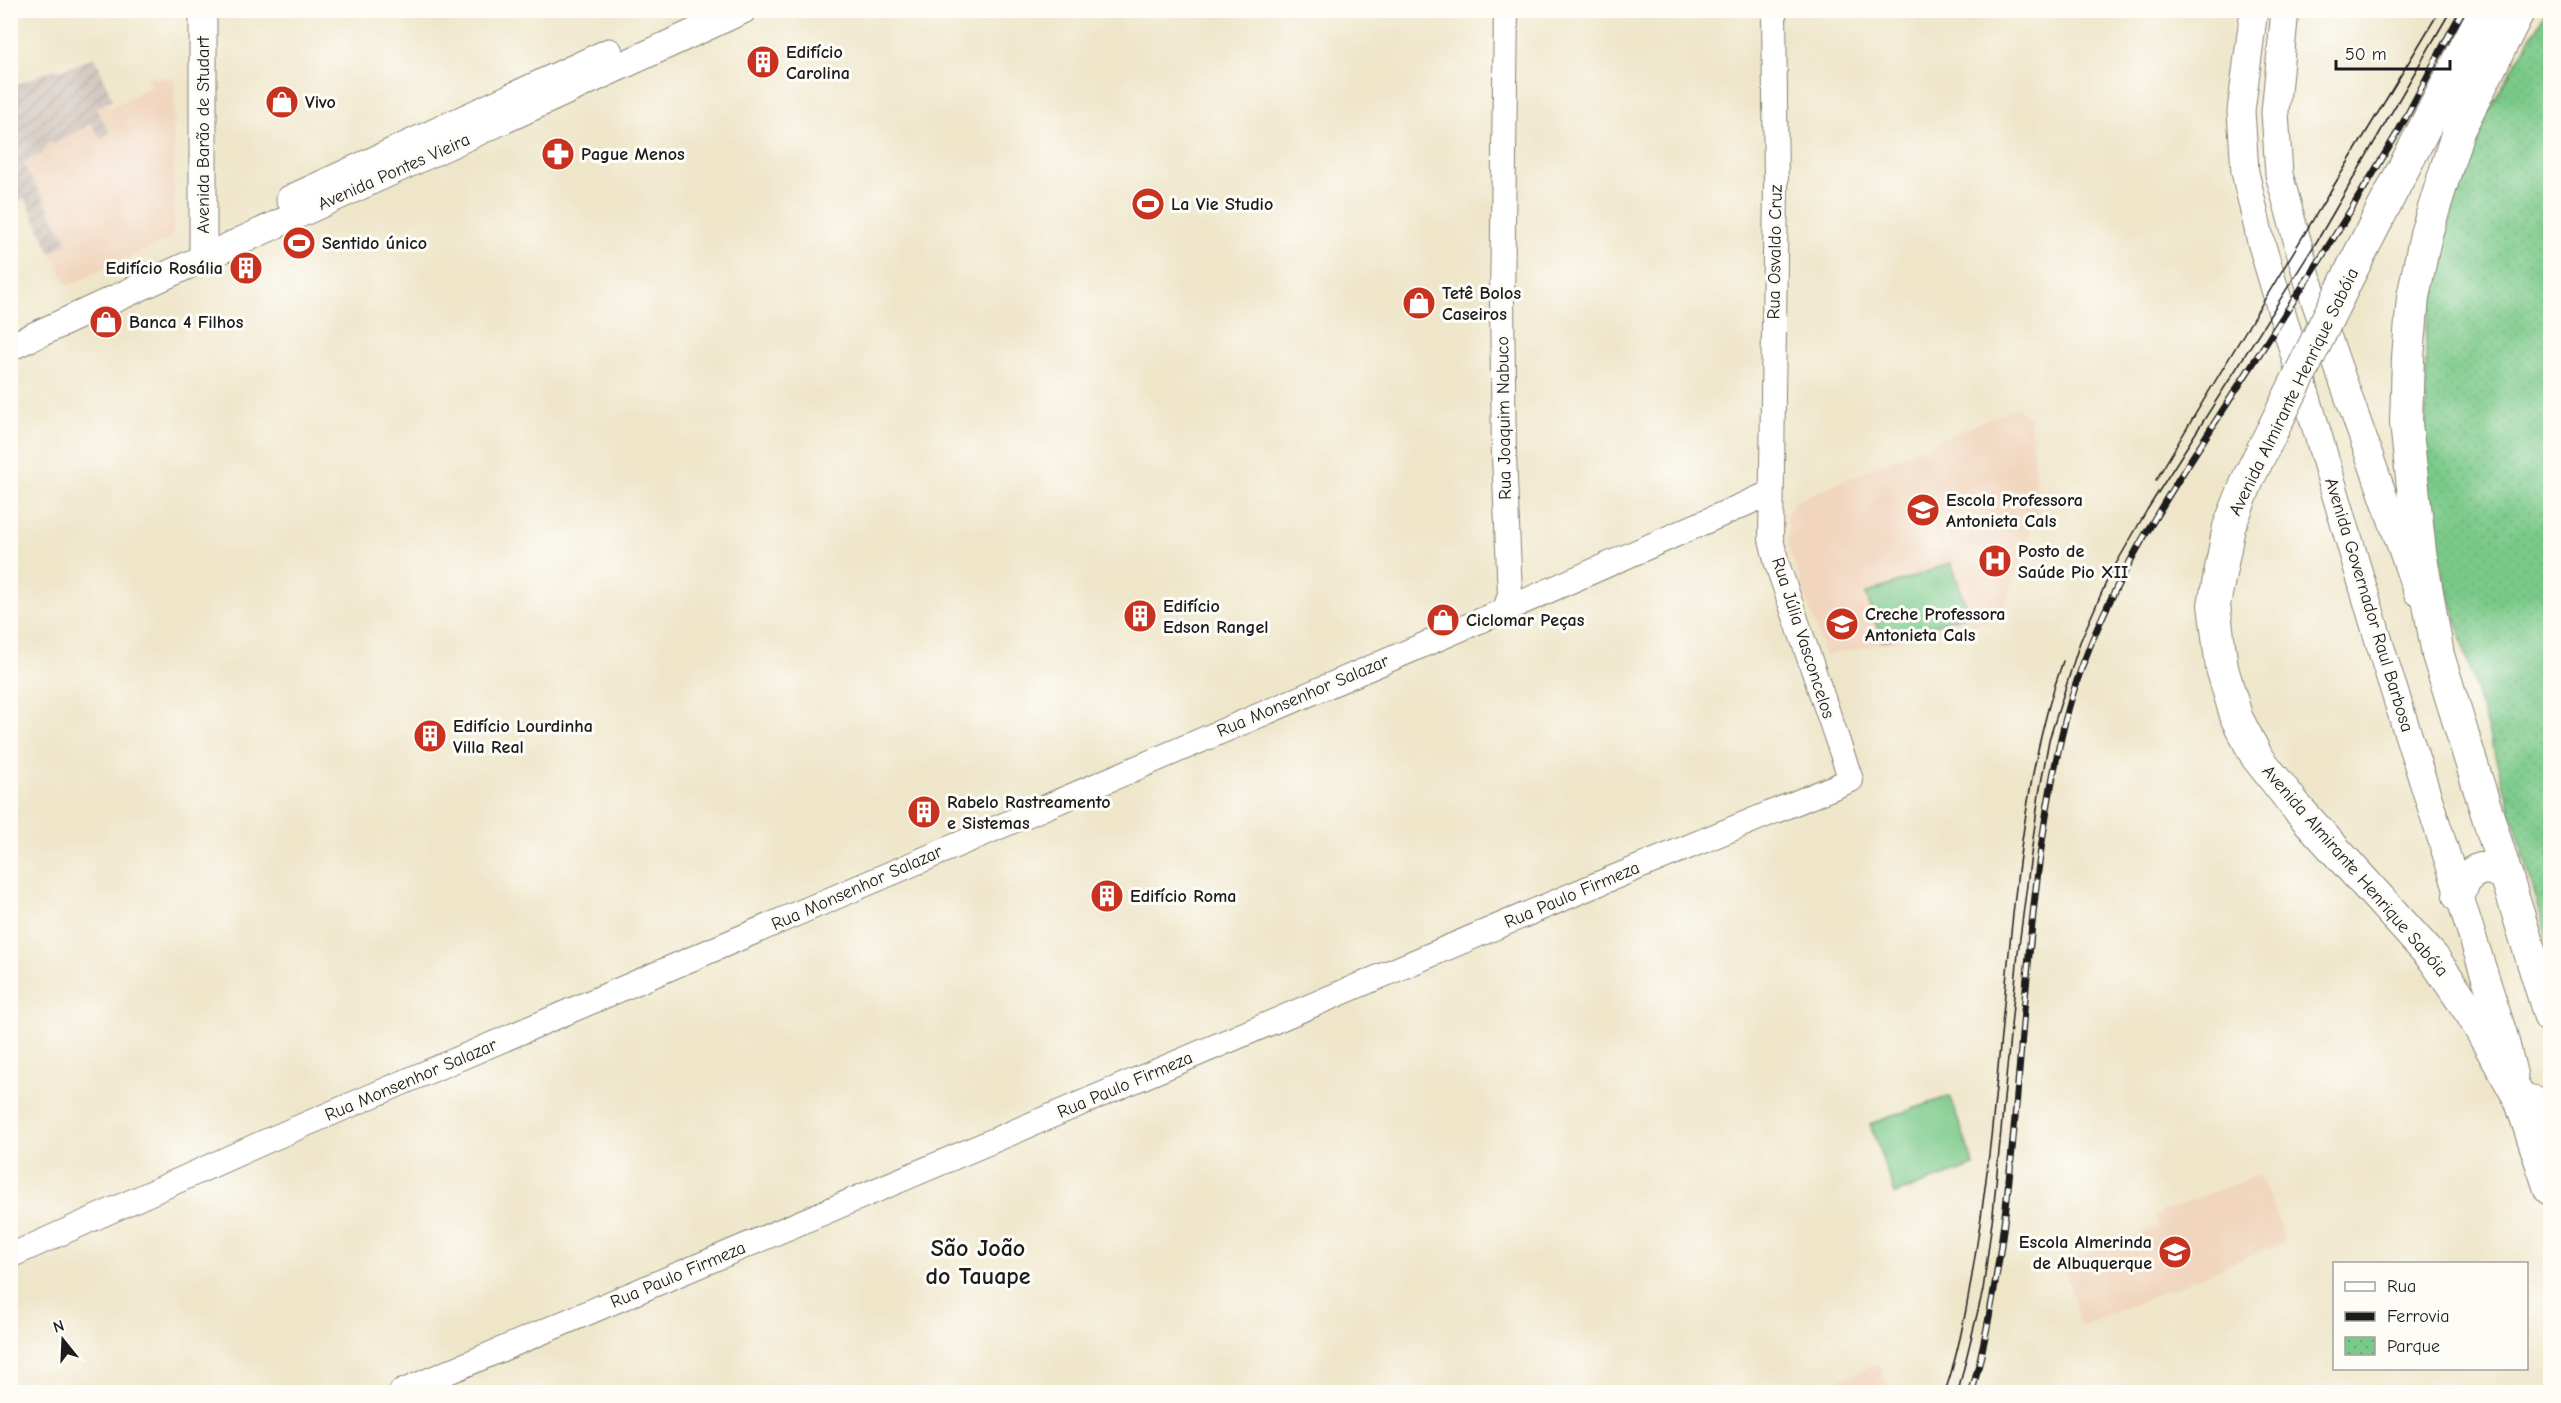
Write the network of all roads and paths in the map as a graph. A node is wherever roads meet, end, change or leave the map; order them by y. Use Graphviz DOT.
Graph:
graph roads {
  1 [pos="184,10"];
  2 [pos="203,10"];
  3 [pos="700,10"];
  4 [pos="743,10"];
  5 [pos="1506,10"];
  6 [pos="1774,10"];
  7 [pos="2254,10"];
  8 [pos="2285,10"];
  9 [pos="2485,10"];
  10 [pos="2519,10"];
  11 [pos="197,248"];
  12 [pos="10,326"];
  13 [pos="10,347"];
  14 [pos="1770,493"];
  15 [pos="1505,610"];
  16 [pos="2438,655"];
  17 [pos="1851,780"];
  18 [pos="2507,877"];
  19 [pos="2459,896"];
  20 [pos="2550,1017"];
  21 [pos="2520,1099"];
  22 [pos="2550,1114"];
  23 [pos="2550,1189"];
  24 [pos="10,1256"];
  25 [pos="401,1392"];
  1 -- 11 [label="main road, Avenida Barão de Studart"];
  2 -- 11 [label="main road, Avenida Barão de Studart"];
  3 -- 11 [label="main road, Avenida Pontes Vieira"];
  4 -- 11 [label="main road, Avenida Pontes Vieira"];
  5 -- 15 [label="street, Rua Joaquim Nabuco"];
  6 -- 14 [label="street, Rua Osvaldo Cruz"];
  7 -- 19 [label="main road, Avenida Governador Raul Barbosa"];
  8 -- 16 [label="main road"];
  9 -- 21 [label="highway, Avenida Almirante Henrique Sabóia, bridge"];
  10 -- 16 [label="highway"];
  11 -- 12 [label="main road, Avenida Pontes Vieira"];
  11 -- 13 [label="main road, Avenida Pontes Vieira"];
  14 -- 15 [label="street, Rua Monsenhor Salazar"];
  14 -- 17 [label="street, Rua Júlia Vasconcelos"];
  15 -- 24 [label="street, Rua Monsenhor Salazar"];
  16 -- 18 [label="highway"];
  17 -- 25 [label="street, Rua Paulo Firmeza"];
  18 -- 19 [label="highway"];
  18 -- 20 [label="highway"];
  19 -- 21 [label="main road, Avenida Governador Raul Barbosa"];
  21 -- 22 [label="highway"];
  21 -- 23 [label="highway, Avenida Governador Raul Barbosa"];
}
